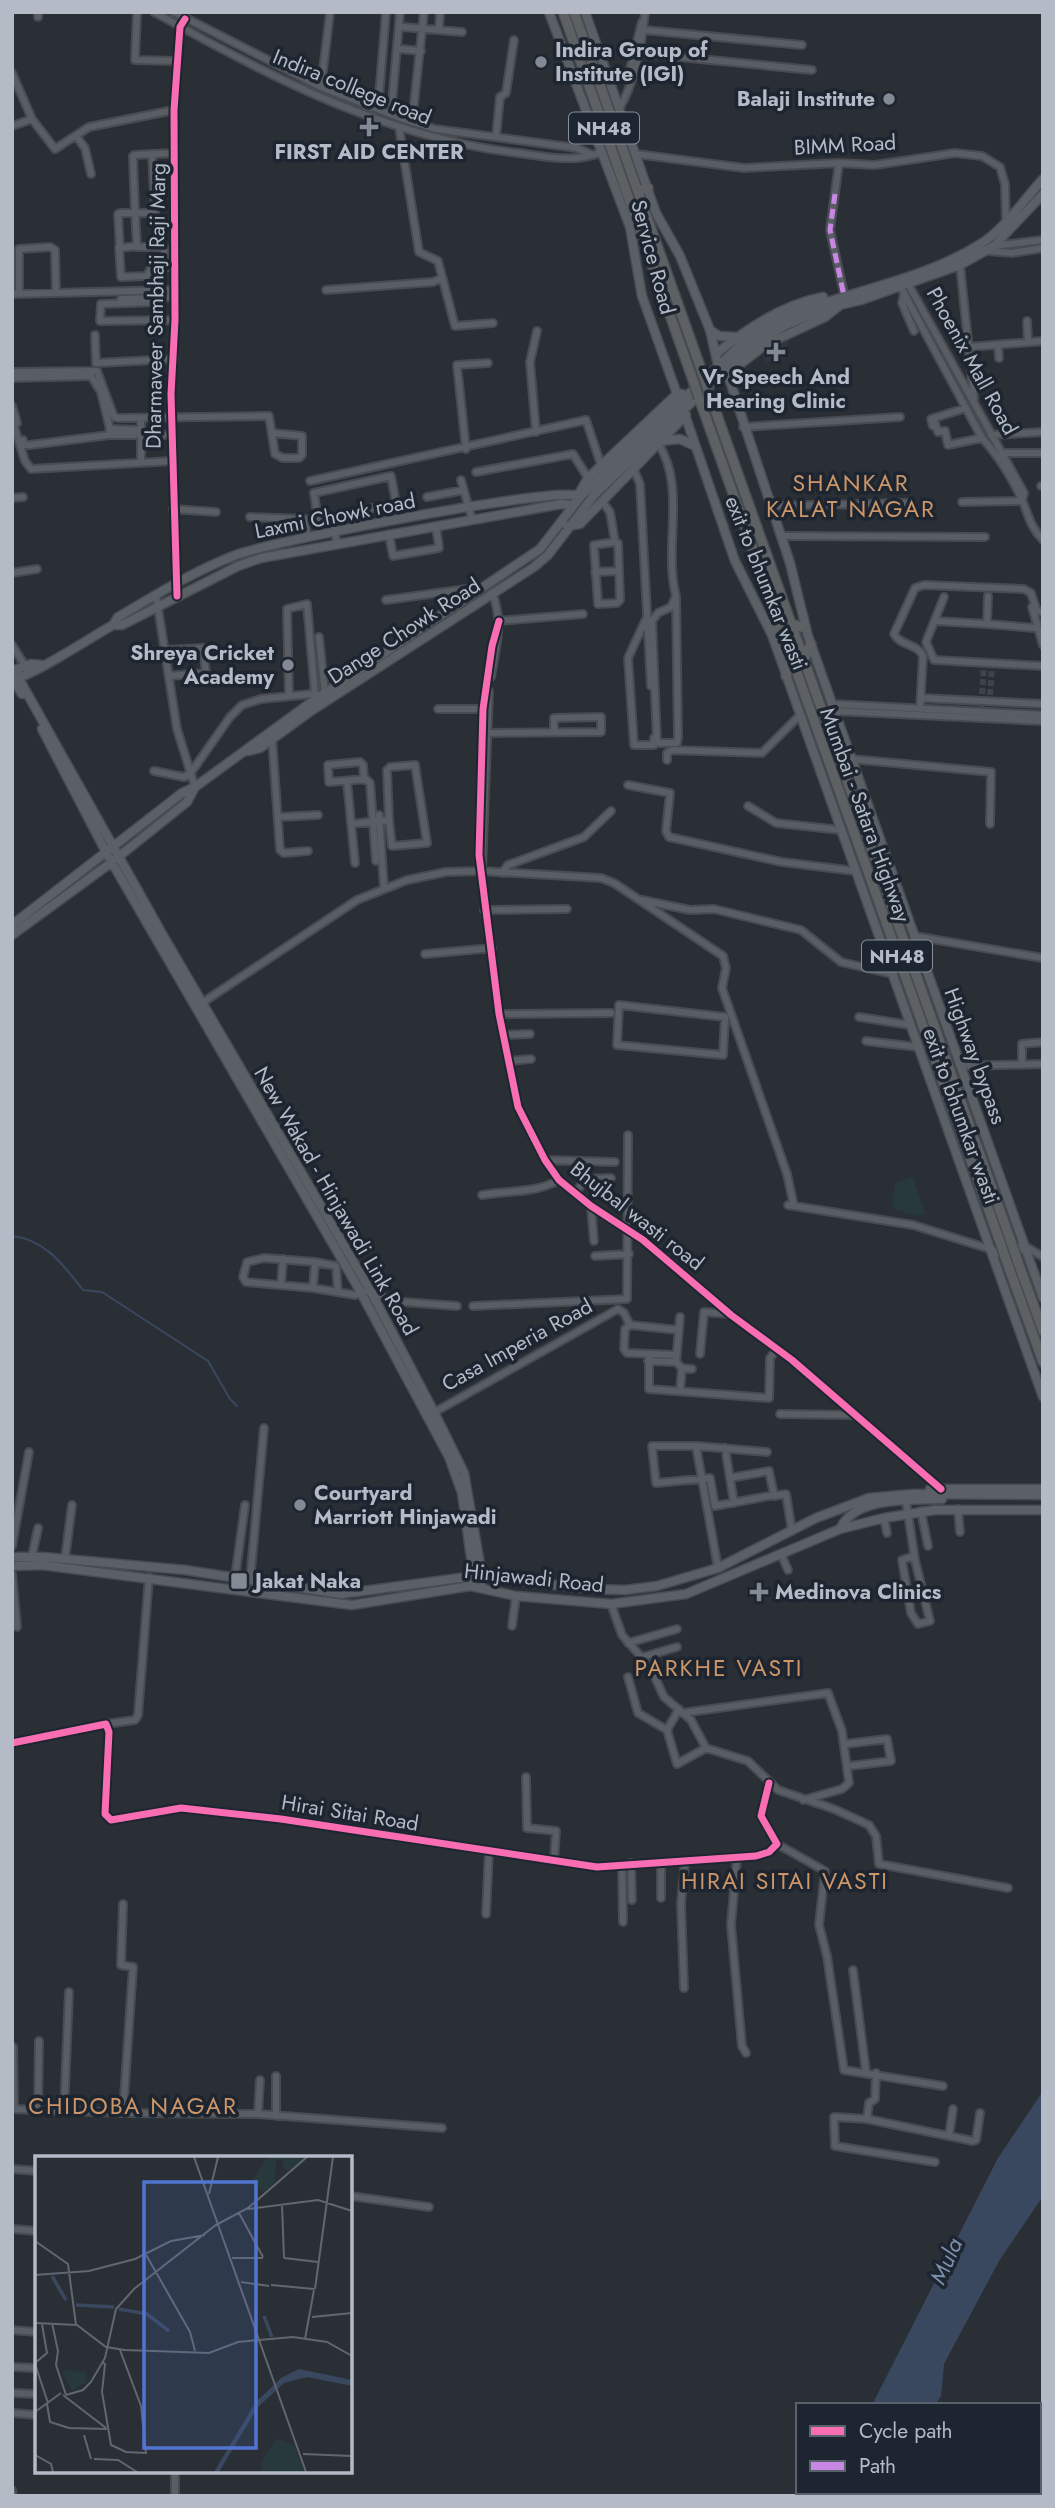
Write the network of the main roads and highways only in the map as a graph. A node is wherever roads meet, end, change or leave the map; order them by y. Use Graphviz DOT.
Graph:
graph roads {
  1 [pos="549,12"];
  2 [pos="563,12"];
  3 [pos="574,12"];
  4 [pos="585,12"];
  5 [pos="1043,179"];
  6 [pos="643,190"];
  7 [pos="1043,194"];
  8 [pos="903,283"];
  9 [pos="842,300"];
  10 [pos="710,330"];
  11 [pos="739,336"];
  12 [pos="716,355"];
  13 [pos="718,365"];
  14 [pos="728,375"];
  15 [pos="713,380"];
  16 [pos="677,394"];
  17 [pos="693,397"];
  18 [pos="687,418"];
  19 [pos="659,442"];
  20 [pos="693,445"];
  21 [pos="579,495"];
  22 [pos="573,505"];
  23 [pos="565,525"];
  24 [pos="528,557"];
  25 [pos="534,567"];
  26 [pos="768,624"];
  27 [pos="791,624"];
  28 [pos="113,625"];
  29 [pos="805,628"];
  30 [pos="782,632"];
  31 [pos="811,644"];
  32 [pos="791,657"];
  33 [pos="804,659"];
  34 [pos="14,676"];
  35 [pos="786,676"];
  36 [pos="321,697"];
  37 [pos="248,751"];
  38 [pos="195,787"];
  39 [pos="111,851"];
  40 [pos="116,860"];
  41 [pos="12,925"];
  42 [pos="12,935"];
  43 [pos="1014,1234"];
  44 [pos="1023,1245"];
  45 [pos="990,1249"];
  46 [pos="1043,1298"];
  47 [pos="1043,1331"];
  48 [pos="1043,1362"];
  49 [pos="1043,1397"];
  50 [pos="430,1414"];
  51 [pos="1043,1489"];
  52 [pos="939,1494"];
  53 [pos="1043,1497"];
  54 [pos="1043,1510"];
  55 [pos="840,1530"];
  56 [pos="12,1558"];
  57 [pos="12,1566"];
  58 [pos="470,1582"];
  59 [pos="481,1583"];
  60 [pos="657,1587"];
  61 [pos="659,1599"];
  1 -- 16 [label="main road, Service Road"];
  2 -- 17 [label="highway, NH48, bridge"];
  3 -- 6 [label="highway, NH48"];
  4 -- 6 [label="main road, Service Road"];
  5 -- 8 [label="main road"];
  6 -- 10 [label="main road, Service Road"];
  6 -- 27 [label="highway, Mumbai - Satara Highway / NH48, bridge"];
  7 -- 8 [label="main road"];
  8 -- 9 [label="main road"];
  9 -- 11 [label="main road"];
  9 -- 13 [label="main road"];
  9 -- 14 [label="main road"];
  9 -- 15 [label="main road"];
  10 -- 11 [label="main road"];
  10 -- 12 [label="main road, Service Road"];
  11 -- 12 [label="main road"];
  12 -- 13 [label="main road, Service Road"];
  13 -- 17 [label="main road"];
  14 -- 15 [label="main road"];
  14 -- 29 [label="main road, Highway bypass"];
  15 -- 17 [label="main road"];
  16 -- 17 [label="main road"];
  16 -- 21 [label="main road"];
  17 -- 19 [label="main road"];
  17 -- 21 [label="main road"];
  17 -- 23 [label="main road"];
  17 -- 30 [label="highway, Mumbai - Satara Highway / NH48"];
  18 -- 20 [label="main road, exit to bhumkar wasti"];
  19 -- 20 [label="main road"];
  19 -- 23 [label="main road"];
  20 -- 26 [label="main road, exit to bhumkar wasti"];
  21 -- 22 [label="main road, Dange Chowk Road"];
  21 -- 28 [label="main road, Laxmi Chowk road"];
  22 -- 23 [label="main road, Dange Chowk Road"];
  22 -- 28 [label="main road, Laxmi Chowk road"];
  23 -- 24 [label="main road, Dange Chowk Road"];
  23 -- 25 [label="main road, Dange Chowk Road"];
  24 -- 25 [label="main road"];
  24 -- 36 [label="main road, Dange Chowk Road"];
  25 -- 36 [label="main road, Dange Chowk Road"];
  26 -- 30 [label="highway"];
  26 -- 35 [label="main road, exit to bhumkar wasti"];
  27 -- 29 [label="highway"];
  27 -- 33 [label="highway, Mumbai - Satara Highway / NH48"];
  28 -- 34 [label="main road, Laxmi Chowk road"];
  29 -- 31 [label="main road, Highway bypass"];
  30 -- 32 [label="highway, Mumbai - Satara Highway / NH48"];
  31 -- 33 [label="highway"];
  31 -- 43 [label="main road, Highway bypass"];
  32 -- 35 [label="highway"];
  32 -- 48 [label="highway, Mumbai - Satara Highway / NH48, bridge"];
  33 -- 43 [label="highway, Mumbai - Satara Highway / NH48"];
  34 -- 39 [label="main road, New Wakad - Hinjawadi Link Road"];
  35 -- 45 [label="main road, exit to bhumkar wasti"];
  36 -- 37 [label="main road, Dange Chowk Road"];
  36 -- 37 [label="main road, Dange Chowk Road"];
  37 -- 38 [label="main road, Dange Chowk Road"];
  38 -- 39 [label="main road, Dange Chowk Road"];
  38 -- 40 [label="main road, Dange Chowk Road"];
  39 -- 40 [label="main road, New Wakad - Hinjawadi Link Road"];
  39 -- 41 [label="main road, Dange Chowk Road"];
  40 -- 42 [label="main road, Dange Chowk Road"];
  40 -- 50 [label="main road, New Wakad - Hinjawadi Link Road"];
  43 -- 44 [label="main road, Highway bypass"];
  43 -- 47 [label="highway, Mumbai - Satara Highway / NH48, bridge"];
  44 -- 45 [label="main road"];
  44 -- 46 [label="main road"];
  45 -- 49 [label="main road"];
  50 -- 58 [label="main road, New Wakad - Hinjawadi Link Road"];
  50 -- 59 [label="main road, New Wakad - Hinjawadi Link Road"];
  51 -- 52 [label="main road"];
  52 -- 53 [label="main road"];
  52 -- 55 [label="main road, Hinjawadi Road"];
  52 -- 60 [label="main road, Hinjawadi Road"];
  54 -- 55 [label="main road"];
  55 -- 61 [label="main road, Hinjawadi Road"];
  56 -- 58 [label="main road"];
  57 -- 58 [label="main road, Hinjawadi Road"];
  58 -- 59 [label="main road"];
  59 -- 60 [label="main road, Hinjawadi Road"];
  59 -- 61 [label="main road, Hinjawadi Road"];
  60 -- 61 [label="main road"];
}
